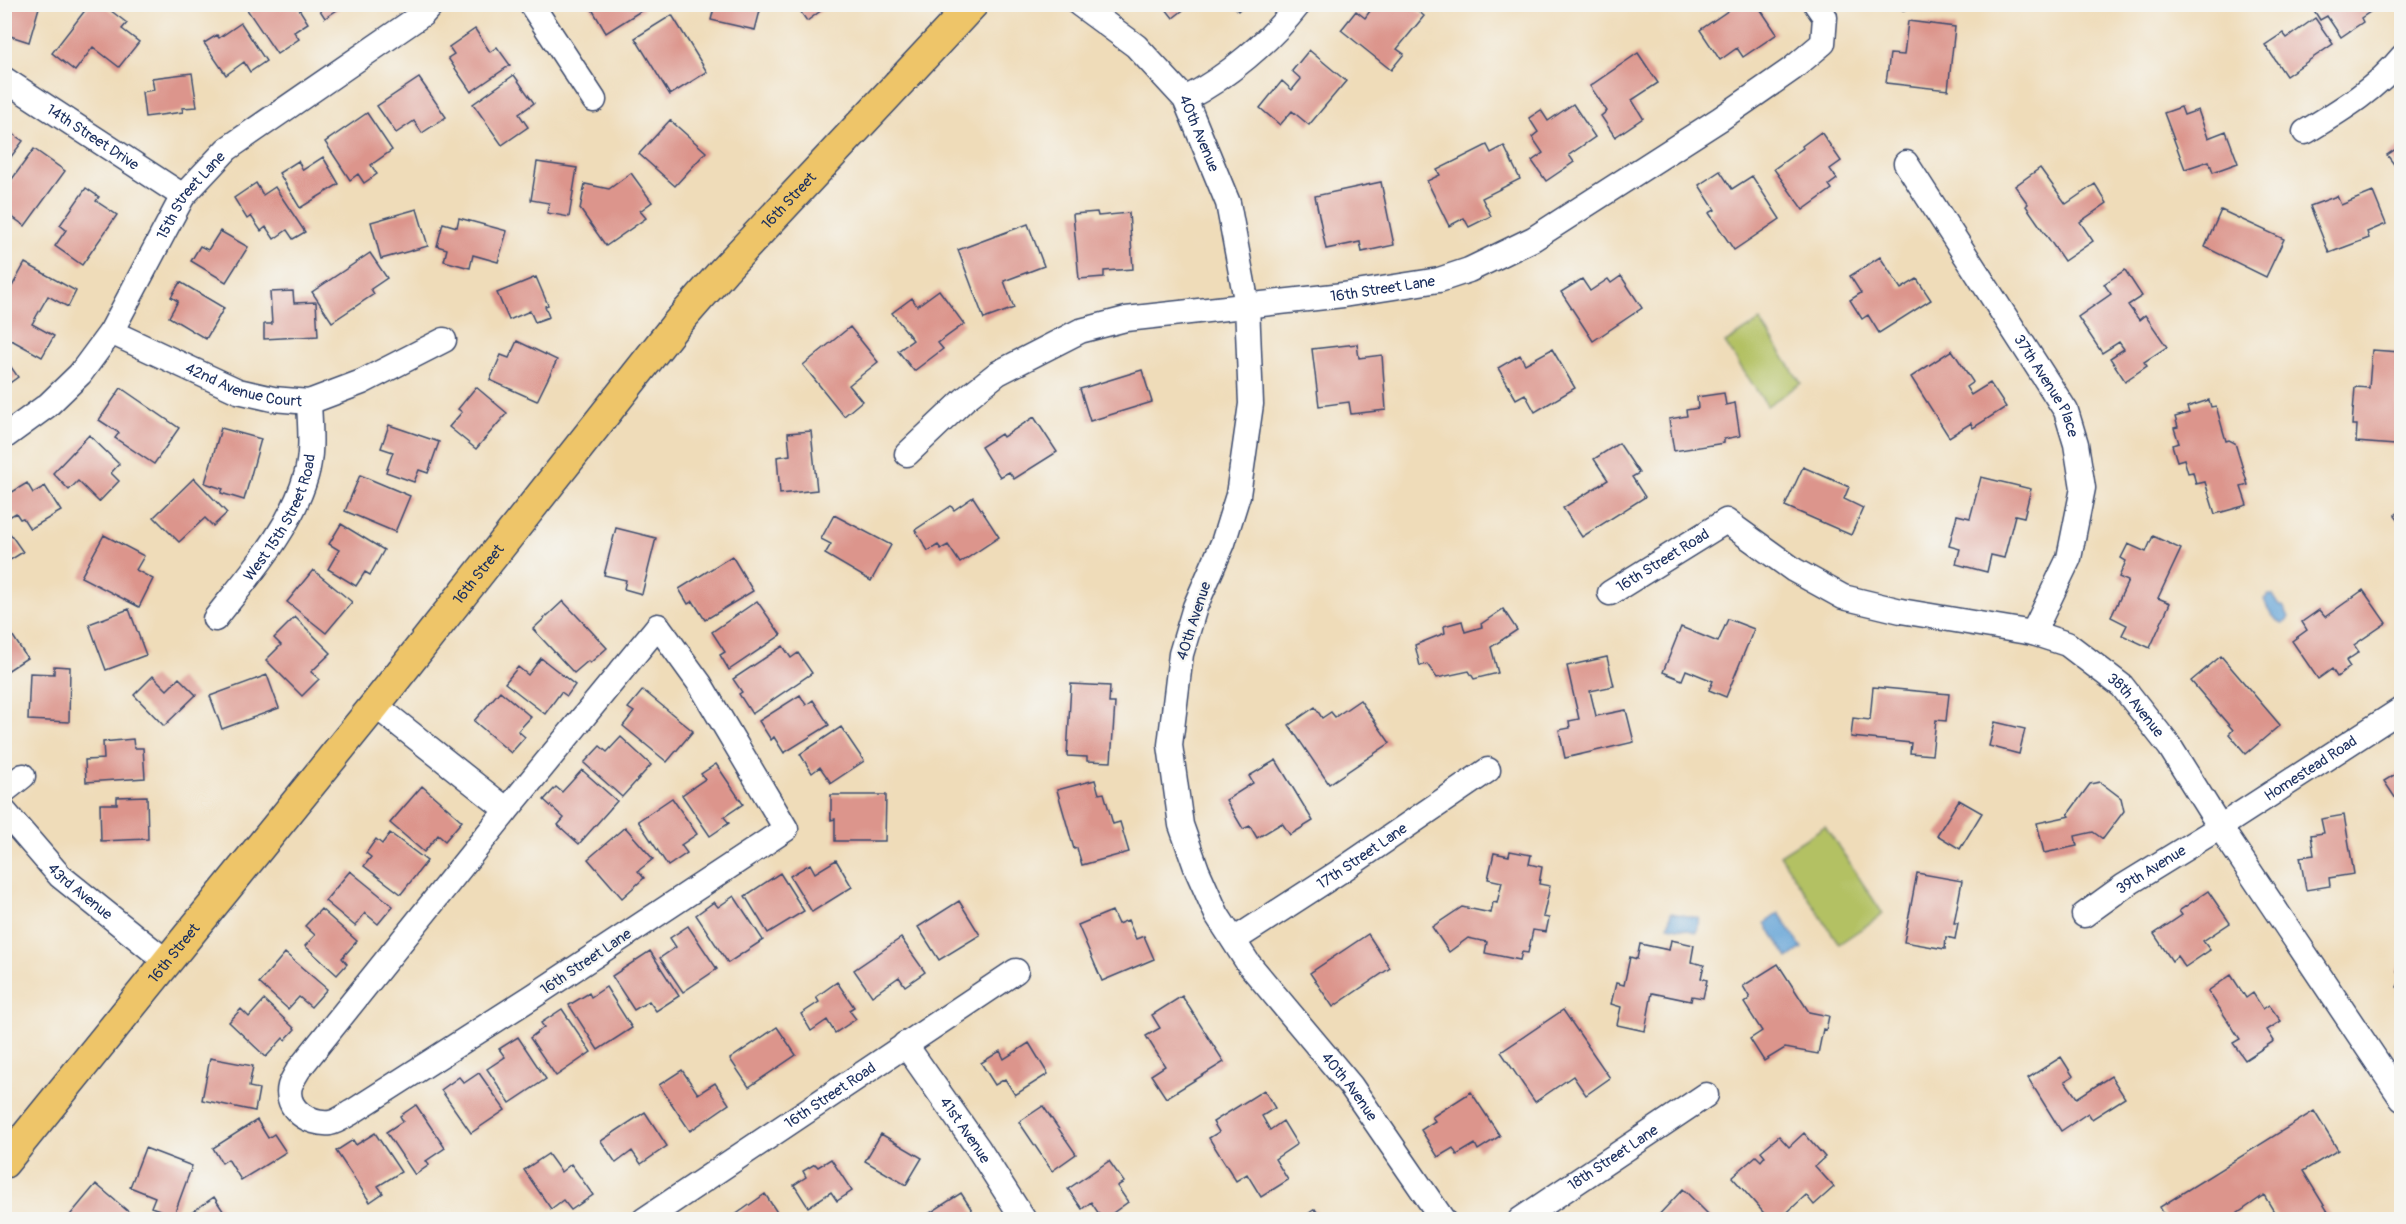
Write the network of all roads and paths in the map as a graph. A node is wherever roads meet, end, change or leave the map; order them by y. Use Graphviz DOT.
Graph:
graph roads {
  1 [pos="432,4"];
  2 [pos="531,4"];
  3 [pos="973,4"];
  4 [pos="1078,4"];
  5 [pos="1299,4"];
  6 [pos="1816,4"];
  7 [pos="2402,57"];
  8 [pos="4,79"];
  9 [pos="1185,99"];
  10 [pos="594,100"];
  11 [pos="2305,132"];
  12 [pos="1906,163"];
  13 [pos="183,196"];
  14 [pos="1247,305"];
  15 [pos="111,332"];
  16 [pos="444,340"];
  17 [pos="309,402"];
  18 [pos="4,437"];
  19 [pos="907,454"];
  20 [pos="1714,527"];
  21 [pos="1610,593"];
  22 [pos="215,619"];
  23 [pos="2034,633"];
  24 [pos="375,705"];
  25 [pos="2402,709"];
  26 [pos="1488,770"];
  27 [pos="507,810"];
  28 [pos="4,811"];
  29 [pos="2220,827"];
  30 [pos="2084,915"];
  31 [pos="1234,940"];
  32 [pos="167,962"];
  33 [pos="1017,971"];
  34 [pos="905,1044"];
  35 [pos="1706,1095"];
  36 [pos="2402,1099"];
  37 [pos="4,1163"];
  38 [pos="644,1220"];
  39 [pos="1023,1220"];
  40 [pos="1443,1220"];
  41 [pos="1520,1220"];
  1 -- 13 [label="street, 15th Street Lane"];
  2 -- 10 [label="street"];
  3 -- 24 [label="main road, 16th Street"];
  4 -- 9 [label="street, 40th Avenue"];
  5 -- 9 [label="street"];
  6 -- 14 [label="street, 16th Street Lane"];
  7 -- 11 [label="street"];
  8 -- 13 [label="street, 14th Street Drive"];
  9 -- 14 [label="street, 40th Avenue"];
  12 -- 23 [label="street, 37th Avenue Place"];
  13 -- 15 [label="street, 15th Street Lane"];
  14 -- 19 [label="street, 16th Street Lane"];
  14 -- 31 [label="street, 40th Avenue"];
  15 -- 17 [label="street, 42nd Avenue Court"];
  15 -- 18 [label="street, 15th Street Lane"];
  16 -- 17 [label="street, 42nd Avenue Court"];
  17 -- 22 [label="street, West 15th Street Road"];
  20 -- 21 [label="street, 16th Street Road"];
  20 -- 23 [label="street, 38th Avenue"];
  23 -- 29 [label="street, 38th Avenue"];
  24 -- 27 [label="street"];
  24 -- 32 [label="main road, 16th Street"];
  25 -- 29 [label="street, Homestead Road"];
  26 -- 31 [label="street, 17th Street Lane"];
  27 -- 27 [label="street, 16th Street Lane"];
  28 -- 32 [label="street, 43rd Avenue"];
  29 -- 30 [label="street, 39th Avenue"];
  29 -- 36 [label="street, 38th Avenue"];
  31 -- 40 [label="street, 40th Avenue"];
  32 -- 37 [label="main road, 16th Street"];
  33 -- 34 [label="street, 16th Street Road"];
  34 -- 38 [label="street, 16th Street Road"];
  34 -- 39 [label="street, 41st Avenue"];
  35 -- 41 [label="street, 18th Street Lane"];
}
